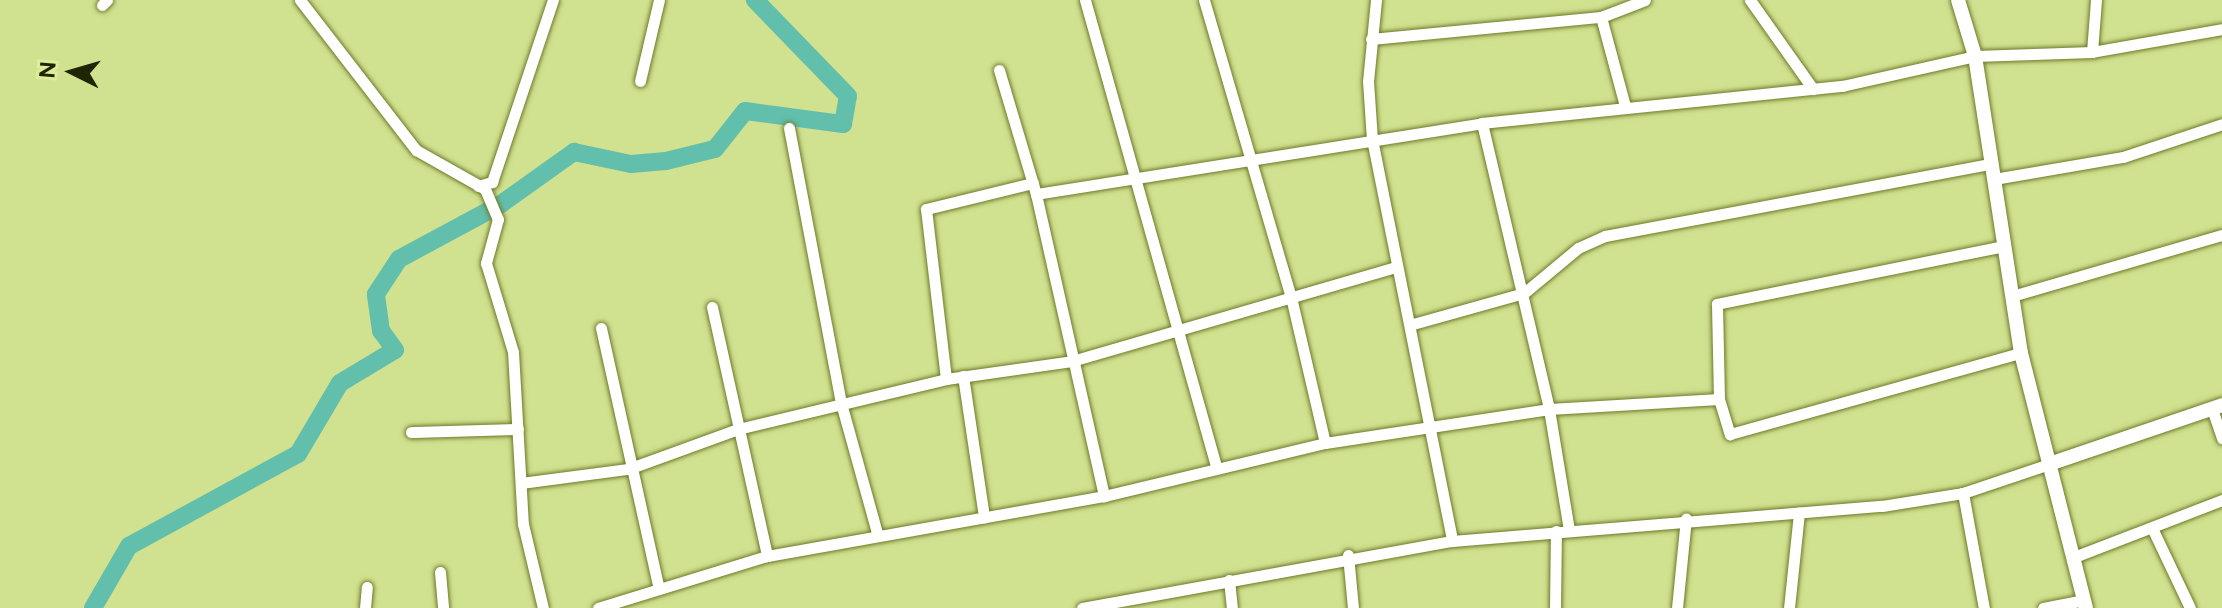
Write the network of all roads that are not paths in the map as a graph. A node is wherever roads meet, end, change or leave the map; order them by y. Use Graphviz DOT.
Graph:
graph roads {
  1 [pos="300,0"];
  2 [pos="553,0"];
  3 [pos="658,0"];
  4 [pos="1085,0"];
  5 [pos="1204,0"];
  6 [pos="1376,0"];
  7 [pos="1645,0"];
  8 [pos="1750,0"];
  9 [pos="1958,0"];
  10 [pos="2096,0"];
  11 [pos="1601,17"];
  12 [pos="2222,29"];
  13 [pos="1371,39"];
  14 [pos="2092,52"];
  15 [pos="1975,56"];
  16 [pos="999,70"];
  17 [pos="640,81"];
  18 [pos="1813,89"];
  19 [pos="1625,106"];
  20 [pos="1482,123"];
  21 [pos="2222,124"];
  22 [pos="789,128"];
  23 [pos="1372,139"];
  24 [pos="1253,159"];
  25 [pos="1993,172"];
  26 [pos="1136,180"];
  27 [pos="482,188"];
  28 [pos="1035,189"];
  29 [pos="2222,235"];
  30 [pos="2004,246"];
  31 [pos="1396,267"];
  32 [pos="1524,293"];
  33 [pos="2012,296"];
  34 [pos="1291,297"];
  35 [pos="712,307"];
  36 [pos="1413,324"];
  37 [pos="601,328"];
  38 [pos="1180,329"];
  39 [pos="2021,353"];
  40 [pos="1072,361"];
  41 [pos="963,376"];
  42 [pos="946,379"];
  43 [pos="1719,399"];
  44 [pos="841,403"];
  45 [pos="2217,407"];
  46 [pos="1549,409"];
  47 [pos="518,429"];
  48 [pos="738,429"];
  49 [pos="411,432"];
  50 [pos="1432,432"];
  51 [pos="2222,438"];
  52 [pos="1325,443"];
  53 [pos="2049,464"];
  54 [pos="1216,466"];
  55 [pos="628,469"];
  56 [pos="521,483"];
  57 [pos="1963,493"];
  58 [pos="1104,496"];
  59 [pos="2222,500"];
  60 [pos="1799,513"];
  61 [pos="984,517"];
  62 [pos="1686,518"];
  63 [pos="2153,530"];
  64 [pos="1562,531"];
  65 [pos="877,533"];
  66 [pos="1452,541"];
  67 [pos="1348,555"];
  68 [pos="767,556"];
  69 [pos="2074,557"];
  70 [pos="440,572"];
  71 [pos="1229,580"];
  72 [pos="367,587"];
  73 [pos="659,589"];
  74 [pos="1125,604"];
  75 [pos="2085,604"];
  76 [pos="365,608"];
  77 [pos="443,608"];
  78 [pos="543,608"];
  79 [pos="598,608"];
  80 [pos="1082,608"];
  81 [pos="1232,608"];
  82 [pos="1353,608"];
  83 [pos="1555,608"];
  84 [pos="1677,608"];
  85 [pos="1789,608"];
  86 [pos="1984,608"];
  87 [pos="2043,608"];
  88 [pos="2190,608"];
  1 -- 27 [label="street"];
  2 -- 27 [label="street"];
  3 -- 17 [label="street"];
  4 -- 26 [label="street"];
  5 -- 24 [label="street"];
  6 -- 13 [label="street"];
  7 -- 11 [label="street"];
  8 -- 18 [label="street"];
  9 -- 15 [label="street"];
  10 -- 14 [label="street"];
  11 -- 13 [label="street"];
  11 -- 19 [label="street"];
  12 -- 14 [label="street"];
  13 -- 23 [label="street"];
  14 -- 15 [label="street"];
  15 -- 18 [label="street"];
  15 -- 25 [label="street"];
  16 -- 28 [label="street"];
  18 -- 19 [label="street"];
  19 -- 20 [label="street"];
  20 -- 23 [label="street"];
  20 -- 32 [label="street"];
  21 -- 25 [label="street"];
  22 -- 44 [label="street"];
  23 -- 24 [label="street"];
  23 -- 31 [label="street"];
  24 -- 26 [label="street"];
  24 -- 34 [label="street"];
  25 -- 30 [label="street"];
  25 -- 32 [label="street"];
  26 -- 28 [label="street"];
  26 -- 38 [label="street"];
  27 -- 47 [label="street"];
  28 -- 40 [label="street"];
  28 -- 42 [label="street"];
  29 -- 33 [label="street"];
  30 -- 33 [label="street"];
  30 -- 43 [label="street"];
  31 -- 34 [label="street"];
  31 -- 36 [label="street"];
  32 -- 36 [label="street"];
  32 -- 46 [label="street"];
  33 -- 39 [label="street"];
  34 -- 38 [label="street"];
  34 -- 52 [label="street"];
  35 -- 48 [label="street"];
  36 -- 50 [label="street"];
  37 -- 55 [label="street"];
  38 -- 40 [label="street"];
  38 -- 54 [label="street"];
  39 -- 43 [label="street"];
  39 -- 53 [label="street"];
  40 -- 41 [label="street"];
  40 -- 58 [label="street"];
  41 -- 42 [label="street"];
  41 -- 61 [label="street"];
  42 -- 44 [label="street"];
  43 -- 46 [label="street"];
  44 -- 48 [label="street"];
  44 -- 65 [label="street"];
  45 -- 51 [label="street"];
  45 -- 53 [label="street"];
  46 -- 50 [label="street"];
  46 -- 64 [label="street"];
  47 -- 49 [label="street"];
  47 -- 56 [label="street"];
  48 -- 55 [label="street"];
  48 -- 68 [label="street"];
  50 -- 52 [label="street"];
  50 -- 66 [label="street"];
  52 -- 54 [label="street"];
  53 -- 57 [label="street"];
  53 -- 69 [label="street"];
  54 -- 58 [label="street"];
  55 -- 56 [label="street"];
  55 -- 73 [label="street"];
  56 -- 78 [label="street"];
  57 -- 60 [label="street"];
  57 -- 86 [label="street"];
  58 -- 61 [label="street"];
  59 -- 63 [label="street"];
  60 -- 62 [label="street"];
  60 -- 85 [label="street"];
  61 -- 65 [label="street"];
  62 -- 64 [label="street"];
  62 -- 84 [label="street"];
  63 -- 69 [label="street"];
  63 -- 88 [label="street"];
  64 -- 66 [label="street"];
  64 -- 83 [label="street"];
  65 -- 68 [label="street"];
  66 -- 67 [label="street"];
  67 -- 71 [label="street"];
  67 -- 82 [label="street"];
  68 -- 73 [label="street"];
  69 -- 75 [label="street"];
  70 -- 77 [label="street"];
  71 -- 74 [label="street"];
  71 -- 81 [label="street"];
  72 -- 76 [label="street"];
  73 -- 79 [label="street"];
  74 -- 80 [label="street"];
  75 -- 87 [label="street"];
}
